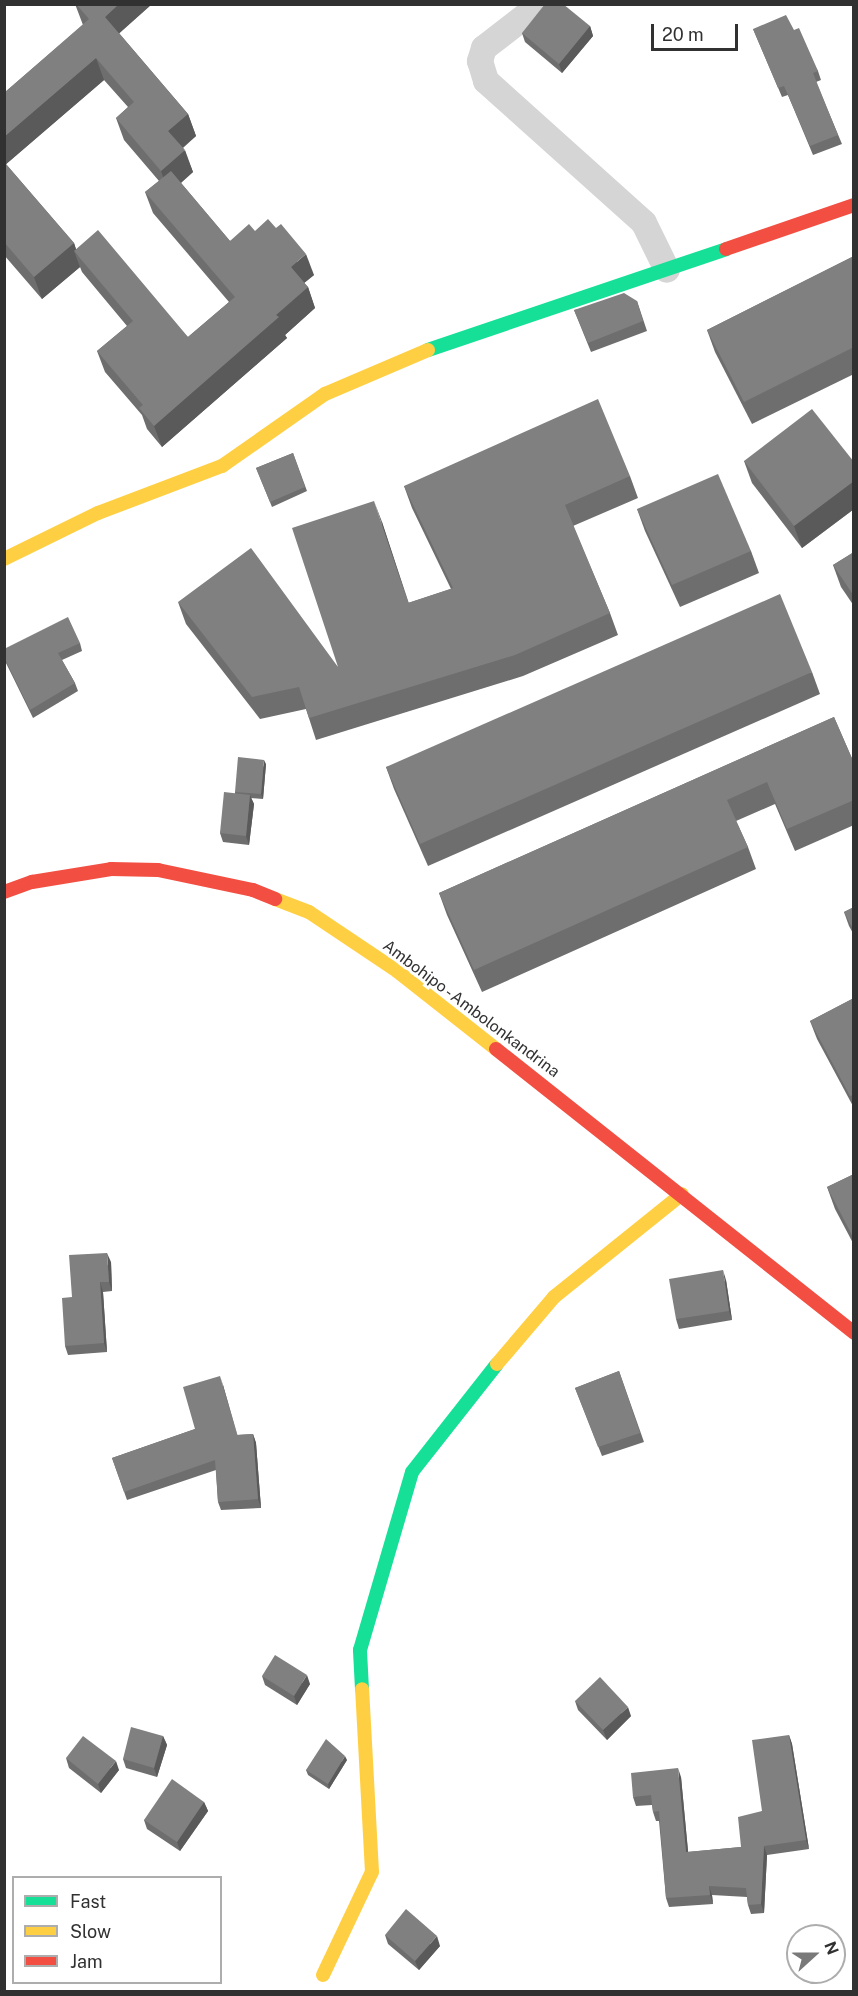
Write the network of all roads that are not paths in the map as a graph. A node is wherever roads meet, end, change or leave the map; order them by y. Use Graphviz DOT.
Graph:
graph roads {
  1 [pos="541,4"];
  2 [pos="854,206"];
  3 [pos="667,270"];
  4 [pos="4,559"];
  5 [pos="4,892"];
  6 [pos="681,1194"];
  7 [pos="854,1333"];
  8 [pos="323,1975"];
  1 -- 3 [label="street"];
  2 -- 3 [label="street"];
  3 -- 4 [label="street"];
  5 -- 6 [label="street, Ambohipo - Ambolonkandrina"];
  6 -- 7 [label="street, Ambohipo - Ambolonkandrina"];
  6 -- 8 [label="street"];
}
